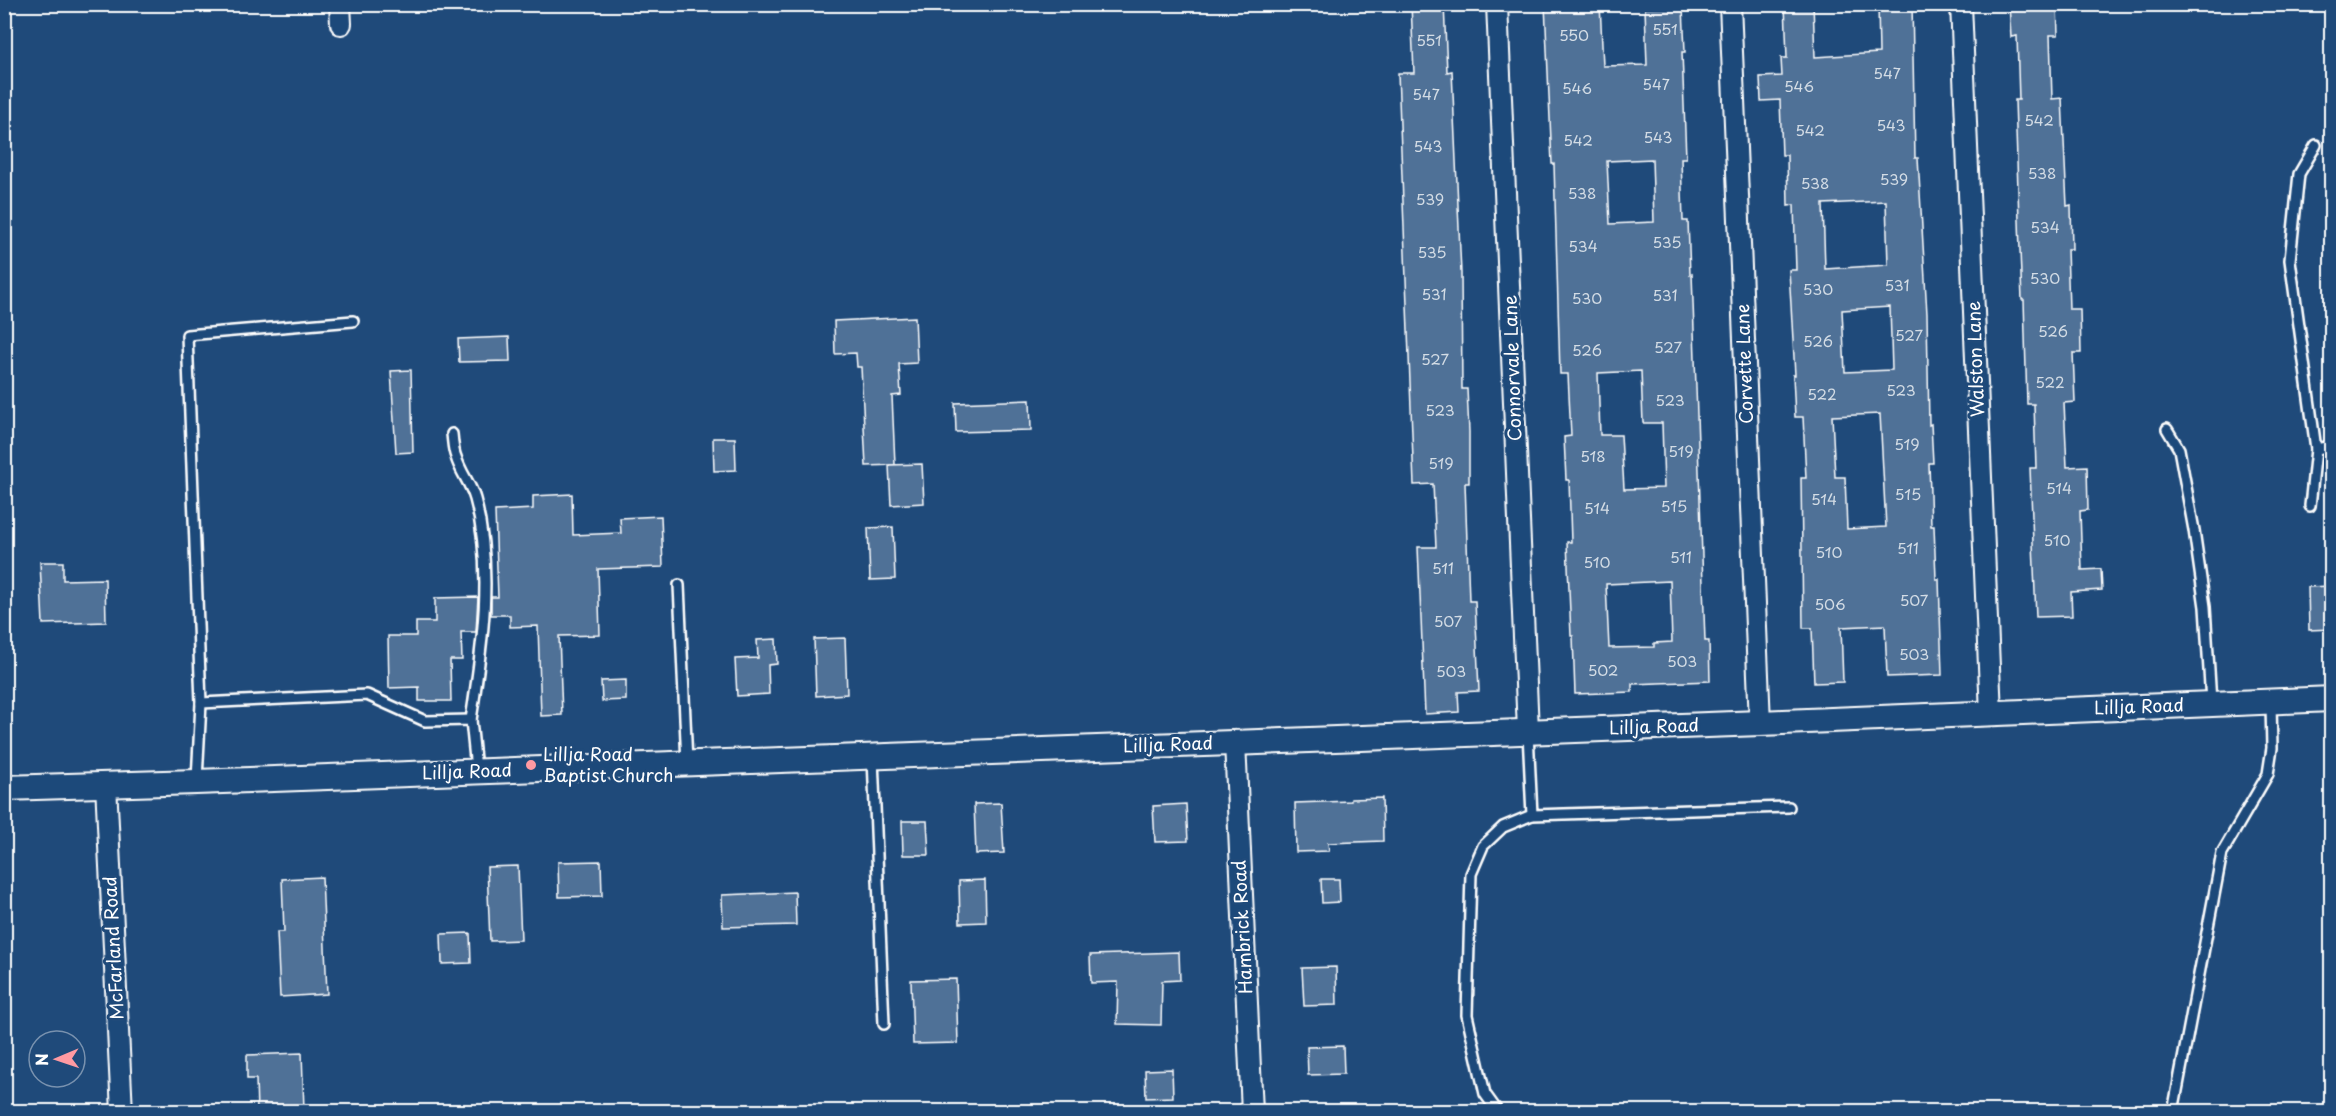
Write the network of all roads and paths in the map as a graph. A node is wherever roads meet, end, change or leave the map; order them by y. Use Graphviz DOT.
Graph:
graph roads {
  1 [pos="340,4"];
  2 [pos="1497,4"];
  3 [pos="1730,4"];
  4 [pos="1961,4"];
  5 [pos="341,24"];
  6 [pos="2316,146"];
  7 [pos="353,321"];
  8 [pos="2167,429"];
  9 [pos="452,434"];
  10 [pos="2331,446"];
  11 [pos="2316,449"];
  12 [pos="2310,506"];
  13 [pos="679,585"];
  14 [pos="2331,699"];
  15 [pos="2271,702"];
  16 [pos="201,703"];
  17 [pos="2211,704"];
  18 [pos="1991,714"];
  19 [pos="471,720"];
  20 [pos="1760,723"];
  21 [pos="1528,731"];
  22 [pos="1235,742"];
  23 [pos="873,756"];
  24 [pos="687,763"];
  25 [pos="476,771"];
  26 [pos="196,782"];
  27 [pos="106,784"];
  28 [pos="4,788"];
  29 [pos="1789,807"];
  30 [pos="1532,815"];
  31 [pos="884,1024"];
  32 [pos="122,1112"];
  33 [pos="1252,1112"];
  34 [pos="1498,1112"];
  35 [pos="2173,1112"];
  1 -- 5 [label="street"];
  2 -- 21 [label="street, Connorvale Lane"];
  3 -- 20 [label="street, Corvette Lane"];
  4 -- 18 [label="street, Walston Lane"];
  6 -- 11 [label="lane"];
  7 -- 16 [label="lane"];
  8 -- 17 [label="lane"];
  9 -- 19 [label="lane"];
  10 -- 11 [label="lane"];
  11 -- 12 [label="lane"];
  13 -- 24 [label="lane"];
  14 -- 15 [label="street, Lillja Road"];
  15 -- 17 [label="street, Lillja Road"];
  15 -- 35 [label="lane"];
  16 -- 19 [label="lane"];
  16 -- 26 [label="lane"];
  17 -- 18 [label="street, Lillja Road"];
  18 -- 20 [label="street, Lillja Road"];
  19 -- 25 [label="lane"];
  20 -- 21 [label="street, Lillja Road"];
  21 -- 22 [label="street, Lillja Road"];
  21 -- 30 [label="lane"];
  22 -- 23 [label="street, Lillja Road"];
  22 -- 33 [label="street, Hambrick Road"];
  23 -- 24 [label="street, Lillja Road"];
  23 -- 31 [label="lane"];
  24 -- 25 [label="street, Lillja Road"];
  25 -- 26 [label="street, Lillja Road"];
  26 -- 27 [label="street, Lillja Road"];
  27 -- 28 [label="street, Lillja Road"];
  27 -- 32 [label="street, McFarland Road"];
  29 -- 30 [label="lane"];
  30 -- 34 [label="lane"];
}
